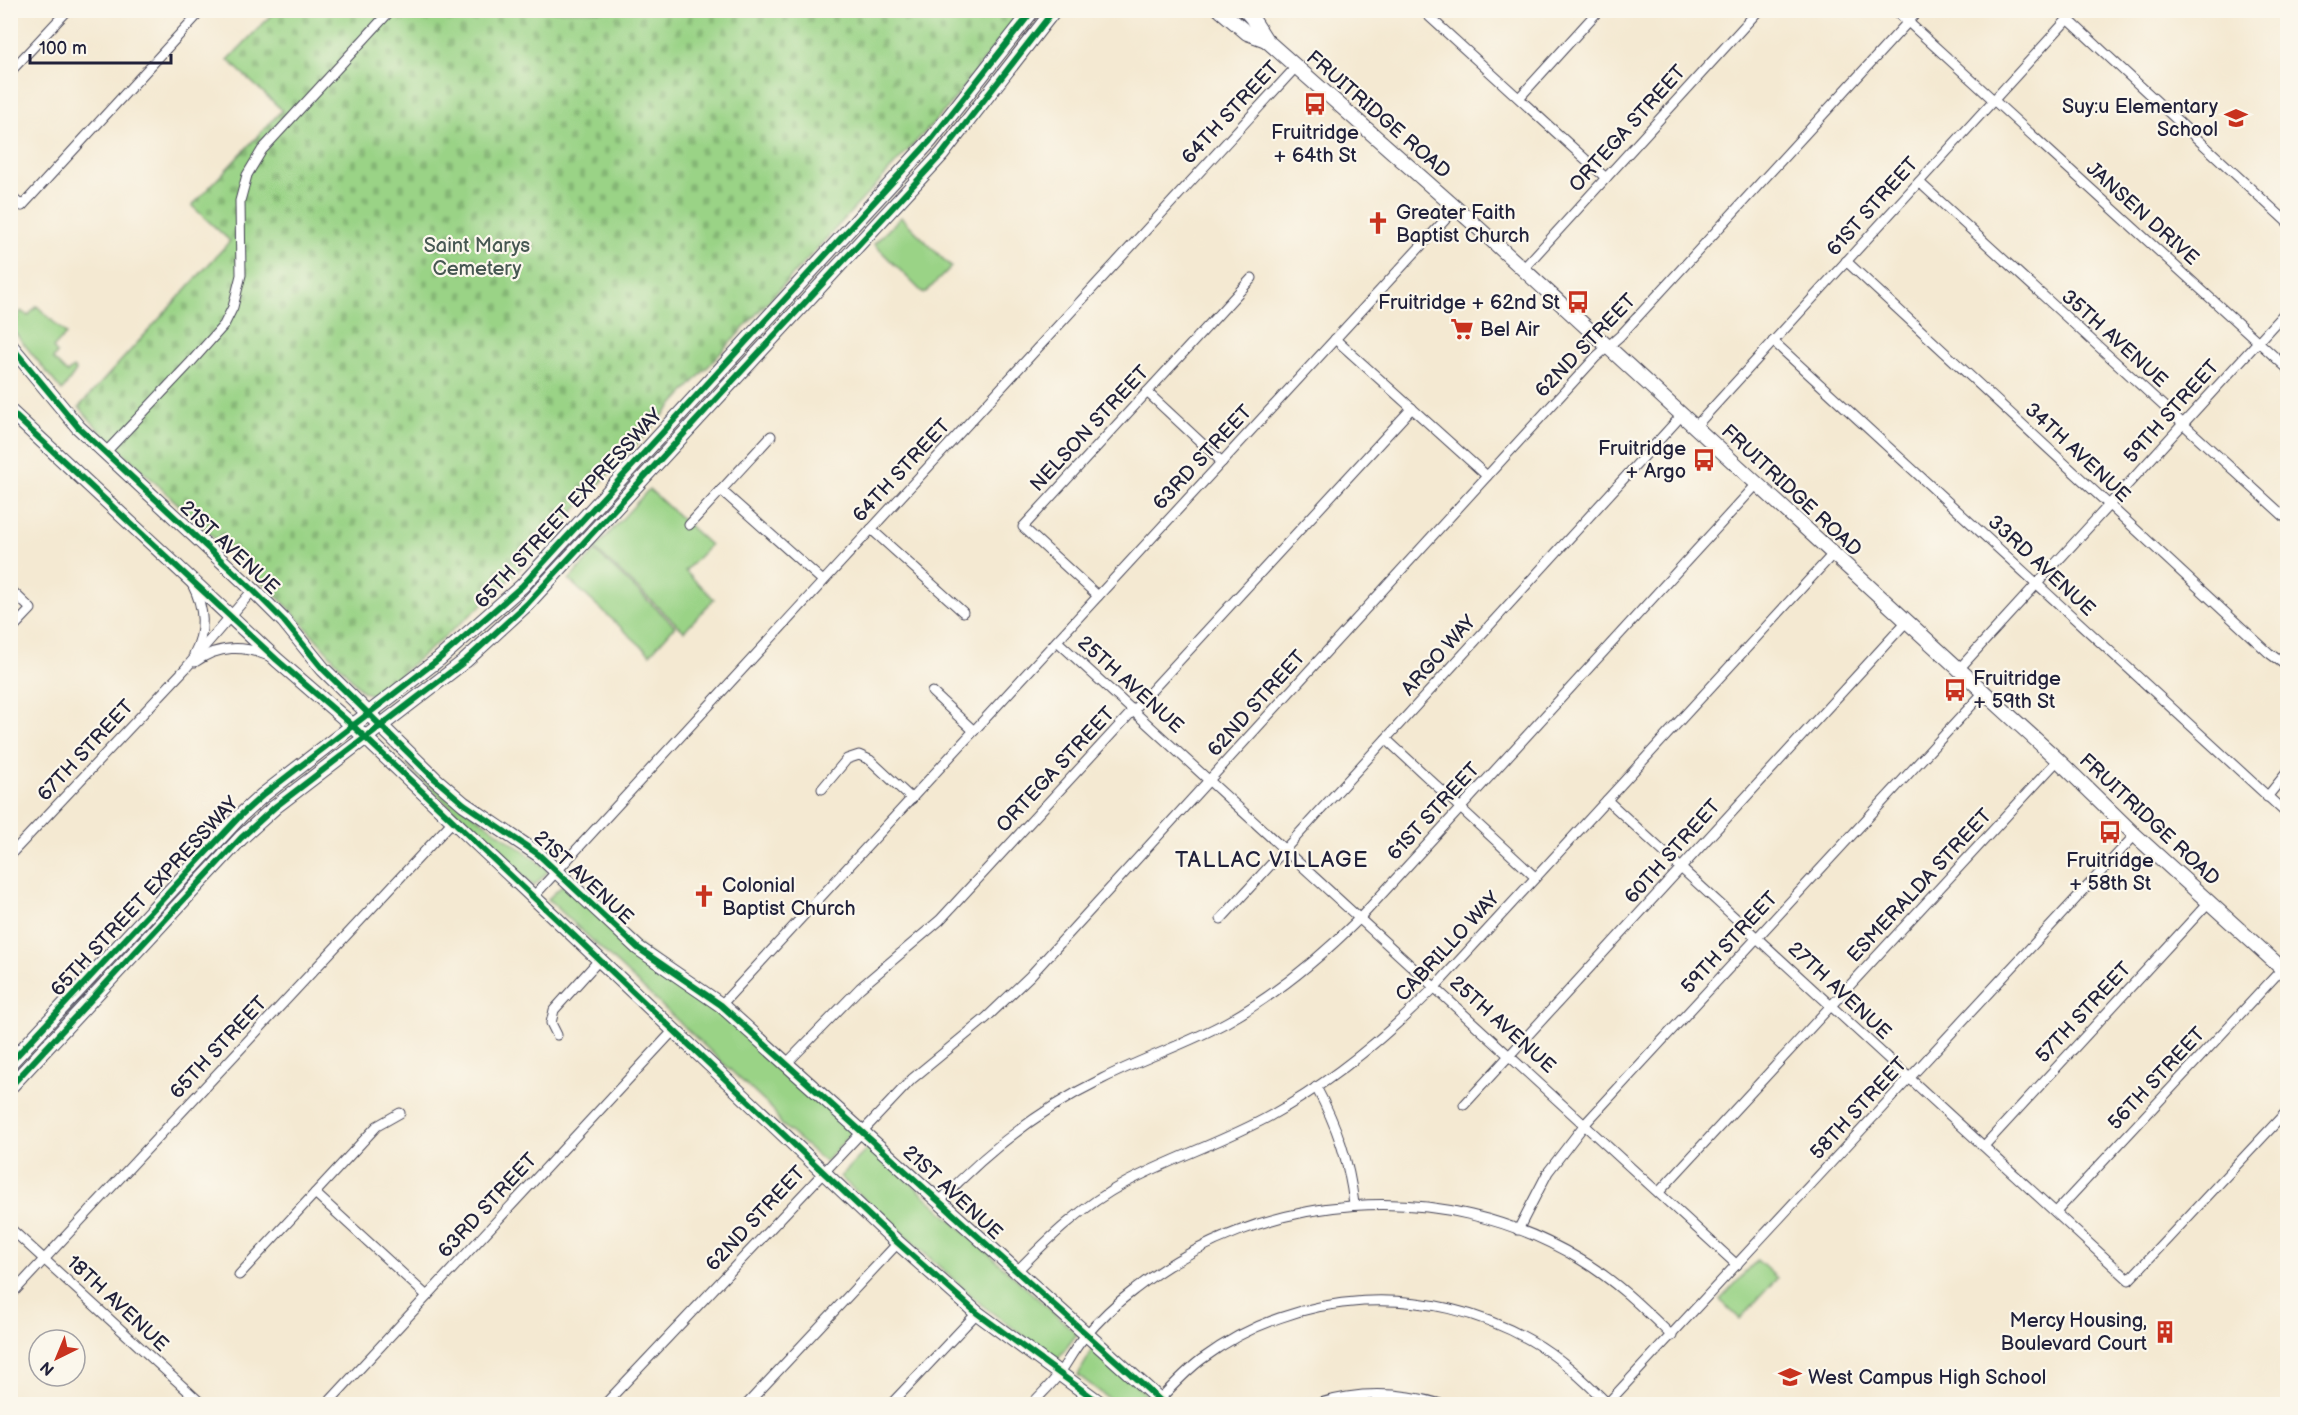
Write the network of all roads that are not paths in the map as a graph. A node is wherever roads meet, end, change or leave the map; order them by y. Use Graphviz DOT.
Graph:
graph roads {
  1 [pos="68,10"];
  2 [pos="202,10"];
  3 [pos="392,10"];
  4 [pos="1033,10"];
  5 [pos="1054,10"];
  6 [pos="1220,10"];
  7 [pos="1245,10"];
  8 [pos="1422,10"];
  9 [pos="1759,10"];
  10 [pos="1895,10"];
  11 [pos="1919,10"];
  12 [pos="2076,10"];
  13 [pos="1598,11"];
  14 [pos="2068,19"];
  15 [pos="1908,22"];
  16 [pos="1266,40"];
  17 [pos="1296,67"];
  18 [pos="10,72"];
  19 [pos="1519,98"];
  20 [pos="1993,100"];
  21 [pos="1606,178"];
  22 [pos="1918,182"];
  23 [pos="10,196"];
  24 [pos="1456,208"];
  25 [pos="2288,223"];
  26 [pos="1846,261"];
  27 [pos="1523,269"];
  28 [pos="1252,278"];
  29 [pos="2288,309"];
  30 [pos="1335,339"];
  31 [pos="1773,341"];
  32 [pos="2258,342"];
  33 [pos="10,345"];
  34 [pos="1608,347"];
  35 [pos="2288,369"];
  36 [pos="1147,392"];
  37 [pos="1412,408"];
  38 [pos="10,411"];
  39 [pos="1682,416"];
  40 [pos="2183,424"];
  41 [pos="1695,427"];
  42 [pos="771,436"];
  43 [pos="105,453"];
  44 [pos="1222,462"];
  45 [pos="1488,476"];
  46 [pos="1757,484"];
  47 [pos="721,490"];
  48 [pos="2109,505"];
  49 [pos="2288,520"];
  50 [pos="689,525"];
  51 [pos="871,529"];
  52 [pos="1833,554"];
  53 [pos="188,577"];
  54 [pos="823,581"];
  55 [pos="2036,584"];
  56 [pos="10,589"];
  57 [pos="253,590"];
  58 [pos="1098,596"];
  59 [pos="963,612"];
  60 [pos="230,616"];
  61 [pos="1907,621"];
  62 [pos="10,631"];
  63 [pos="1057,641"];
  64 [pos="277,660"];
  65 [pos="2288,667"];
  66 [pos="186,669"];
  67 [pos="1959,669"];
  68 [pos="932,692"];
  69 [pos="1984,692"];
  70 [pos="1133,710"];
  71 [pos="368,713"];
  72 [pos="352,724"];
  73 [pos="382,725"];
  74 [pos="974,731"];
  75 [pos="365,738"];
  76 [pos="1386,739"];
  77 [pos="2058,760"];
  78 [pos="2288,771"];
  79 [pos="1209,780"];
  80 [pos="822,789"];
  81 [pos="2267,797"];
  82 [pos="912,799"];
  83 [pos="1607,800"];
  84 [pos="1461,808"];
  85 [pos="2288,815"];
  86 [pos="452,822"];
  87 [pos="2135,835"];
  88 [pos="1285,849"];
  89 [pos="10,855"];
  90 [pos="1681,868"];
  91 [pos="556,870"];
  92 [pos="1535,877"];
  93 [pos="533,897"];
  94 [pos="2209,902"];
  95 [pos="1360,918"];
  96 [pos="1221,920"];
  97 [pos="1757,938"];
  98 [pos="600,959"];
  99 [pos="2285,971"];
  100 [pos="1435,987"];
  101 [pos="722,1005"];
  102 [pos="1831,1007"];
  103 [pos="674,1030"];
  104 [pos="557,1035"];
  105 [pos="1510,1056"];
  106 [pos="10,1063"];
  107 [pos="786,1064"];
  108 [pos="1910,1079"];
  109 [pos="10,1087"];
  110 [pos="1316,1087"];
  111 [pos="1464,1105"];
  112 [pos="2288,1110"];
  113 [pos="400,1113"];
  114 [pos="1585,1124"];
  115 [pos="862,1132"];
  116 [pos="1984,1146"];
  117 [pos="823,1172"];
  118 [pos="315,1192"];
  119 [pos="1659,1192"];
  120 [pos="939,1202"];
  121 [pos="1354,1204"];
  122 [pos="2055,1212"];
  123 [pos="10,1228"];
  124 [pos="1518,1230"];
  125 [pos="898,1243"];
  126 [pos="45,1260"];
  127 [pos="1737,1265"];
  128 [pos="1016,1272"];
  129 [pos="238,1275"];
  130 [pos="10,1296"];
  131 [pos="427,1296"];
  132 [pos="977,1313"];
  133 [pos="1087,1334"];
  134 [pos="1672,1336"];
  135 [pos="1059,1374"];
  136 [pos="1162,1402"];
  137 [pos="202,1404"];
  138 [pos="327,1404"];
  139 [pos="605,1404"];
  140 [pos="747,1404"];
  141 [pos="891,1404"];
  142 [pos="1032,1404"];
  143 [pos="1101,1404"];
  144 [pos="1317,1404"];
  145 [pos="1441,1404"];
  146 [pos="1608,1404"];
  1 -- 18 [label="street"];
  2 -- 23 [label="street"];
  3 -- 43 [label="street"];
  4 -- 71 [label="main road, 65TH STREET EXPRESSWAY"];
  5 -- 73 [label="main road, 65TH STREET EXPRESSWAY"];
  6 -- 16 [label="main road, FRUITRIDGE ROAD"];
  7 -- 16 [label="main road, FRUITRIDGE ROAD"];
  8 -- 19 [label="street"];
  9 -- 21 [label="street, ORTEGA STREET"];
  10 -- 15 [label="street, JANSEN DRIVE"];
  11 -- 15 [label="street, 62ND STREET"];
  12 -- 14 [label="street, 61ST STREET"];
  13 -- 19 [label="street"];
  14 -- 20 [label="street, 61ST STREET"];
  14 -- 25 [label="street"];
  15 -- 20 [label="street, JANSEN DRIVE"];
  15 -- 34 [label="street, 62ND STREET"];
  16 -- 17 [label="main road, FRUITRIDGE ROAD"];
  17 -- 24 [label="main road, FRUITRIDGE ROAD"];
  17 -- 51 [label="street, 64TH STREET"];
  19 -- 21 [label="street"];
  20 -- 22 [label="street, 61ST STREET"];
  20 -- 32 [label="street, JANSEN DRIVE"];
  21 -- 27 [label="street, ORTEGA STREET"];
  22 -- 26 [label="street, 61ST STREET"];
  22 -- 40 [label="street, 35TH AVENUE"];
  24 -- 27 [label="main road, FRUITRIDGE ROAD"];
  24 -- 30 [label="street, 63RD STREET"];
  26 -- 31 [label="street, 61ST STREET"];
  26 -- 48 [label="street, 34TH AVENUE"];
  27 -- 34 [label="main road, FRUITRIDGE ROAD"];
  28 -- 36 [label="street, NELSON STREET"];
  29 -- 32 [label="street, 59TH STREET"];
  30 -- 37 [label="street"];
  30 -- 44 [label="street, 63RD STREET"];
  31 -- 41 [label="street, 61ST STREET"];
  31 -- 55 [label="street, 33RD AVENUE"];
  32 -- 35 [label="street, JANSEN DRIVE"];
  32 -- 40 [label="street, 59TH STREET"];
  33 -- 43 [label="main road, 21ST AVENUE"];
  34 -- 39 [label="main road, FRUITRIDGE ROAD"];
  34 -- 45 [label="street, 62ND STREET"];
  36 -- 44 [label="street"];
  36 -- 58 [label="street, NELSON STREET"];
  37 -- 45 [label="street"];
  37 -- 70 [label="street, ORTEGA STREET"];
  38 -- 53 [label="main road"];
  39 -- 41 [label="main road, FRUITRIDGE ROAD"];
  39 -- 76 [label="street, ARGO WAY"];
  40 -- 48 [label="street, 59TH STREET"];
  40 -- 49 [label="street, 35TH AVENUE"];
  41 -- 46 [label="main road, FRUITRIDGE ROAD"];
  42 -- 47 [label="street"];
  43 -- 57 [label="main road, 21ST AVENUE"];
  44 -- 58 [label="street, 63RD STREET"];
  45 -- 79 [label="street, 62ND STREET"];
  46 -- 52 [label="main road, FRUITRIDGE ROAD"];
  46 -- 84 [label="street, 61ST STREET"];
  47 -- 50 [label="street"];
  47 -- 54 [label="street"];
  48 -- 55 [label="street, 59TH STREET"];
  48 -- 65 [label="street, 34TH AVENUE"];
  51 -- 54 [label="street, 64TH STREET"];
  51 -- 59 [label="street"];
  52 -- 61 [label="main road, FRUITRIDGE ROAD"];
  52 -- 83 [label="street, CABRILLO WAY"];
  53 -- 60 [label="main road"];
  53 -- 66 [label="street, 67TH STREET"];
  54 -- 91 [label="street, 64TH STREET"];
  55 -- 67 [label="street, 59TH STREET"];
  55 -- 81 [label="street, 33RD AVENUE"];
  56 -- 62 [label="street"];
  57 -- 60 [label="street, 67TH STREET"];
  57 -- 71 [label="main road, 21ST AVENUE"];
  58 -- 63 [label="street, 63RD STREET"];
  60 -- 64 [label="main road"];
  60 -- 66 [label="street, 67TH STREET"];
  61 -- 67 [label="main road, FRUITRIDGE ROAD"];
  61 -- 90 [label="street, 60TH STREET"];
  63 -- 70 [label="street, 25TH AVENUE"];
  63 -- 74 [label="street, 63RD STREET"];
  64 -- 66 [label="street, 67TH STREET"];
  64 -- 72 [label="main road"];
  66 -- 89 [label="street, 67TH STREET"];
  67 -- 69 [label="main road, FRUITRIDGE ROAD"];
  68 -- 74 [label="street"];
  69 -- 77 [label="main road, FRUITRIDGE ROAD"];
  69 -- 97 [label="street, 59TH STREET"];
  70 -- 79 [label="street, 25TH AVENUE"];
  70 -- 107 [label="street, ORTEGA STREET"];
  71 -- 72 [label="main road, 65TH STREET EXPRESSWAY"];
  71 -- 73 [label="main road, 21ST AVENUE"];
  72 -- 75 [label="main road"];
  72 -- 106 [label="main road, 65TH STREET EXPRESSWAY"];
  73 -- 75 [label="main road, 65TH STREET EXPRESSWAY"];
  73 -- 91 [label="main road, 21ST AVENUE"];
  74 -- 82 [label="street, 63RD STREET"];
  75 -- 86 [label="main road"];
  75 -- 109 [label="main road, 65TH STREET EXPRESSWAY"];
  76 -- 84 [label="street"];
  76 -- 88 [label="street, ARGO WAY"];
  77 -- 87 [label="main road, FRUITRIDGE ROAD"];
  77 -- 102 [label="street, ESMERALDA STREET"];
  78 -- 81 [label="street"];
  79 -- 88 [label="street, 25TH AVENUE"];
  79 -- 115 [label="street, 62ND STREET"];
  80 -- 82 [label="street"];
  81 -- 85 [label="street, 33RD AVENUE"];
  82 -- 101 [label="street, 63RD STREET"];
  83 -- 90 [label="street, 27TH AVENUE"];
  83 -- 92 [label="street, CABRILLO WAY"];
  84 -- 92 [label="street"];
  84 -- 95 [label="street, 61ST STREET"];
  86 -- 93 [label="main road"];
  86 -- 126 [label="street, 65TH STREET"];
  87 -- 94 [label="main road, FRUITRIDGE ROAD"];
  87 -- 108 [label="street, 58TH STREET"];
  88 -- 95 [label="street, 25TH AVENUE"];
  88 -- 96 [label="street, ARGO WAY"];
  90 -- 97 [label="street, 27TH AVENUE"];
  90 -- 105 [label="street, 60TH STREET"];
  91 -- 93 [label="street, 64TH STREET"];
  91 -- 101 [label="main road, 21ST AVENUE"];
  92 -- 100 [label="street, CABRILLO WAY"];
  93 -- 98 [label="main road"];
  94 -- 99 [label="main road, FRUITRIDGE ROAD"];
  94 -- 116 [label="street, 57TH STREET"];
  95 -- 100 [label="street, 25TH AVENUE"];
  95 -- 120 [label="street, 61ST STREET"];
  97 -- 102 [label="street, 27TH AVENUE"];
  97 -- 114 [label="street, 59TH STREET"];
  98 -- 103 [label="main road"];
  98 -- 104 [label="street"];
  99 -- 122 [label="street, 56TH STREET"];
  100 -- 105 [label="street, 25TH AVENUE"];
  100 -- 110 [label="street, CABRILLO WAY"];
  101 -- 107 [label="main road, 21ST AVENUE"];
  102 -- 108 [label="street, 27TH AVENUE"];
  102 -- 119 [label="street, ESMERALDA STREET"];
  103 -- 117 [label="main road"];
  103 -- 131 [label="street, 63RD STREET"];
  105 -- 111 [label="street, 60TH STREET"];
  105 -- 114 [label="street, 25TH AVENUE"];
  107 -- 115 [label="main road, 21ST AVENUE"];
  108 -- 116 [label="street, 27TH AVENUE"];
  108 -- 127 [label="street, 58TH STREET"];
  110 -- 121 [label="street"];
  110 -- 128 [label="street, CABRILLO WAY"];
  112 -- 122 [label="street, 27TH AVENUE"];
  113 -- 118 [label="street"];
  114 -- 119 [label="street, 25TH AVENUE"];
  114 -- 124 [label="street, 59TH STREET"];
  115 -- 117 [label="street, 62ND STREET"];
  115 -- 120 [label="main road, 21ST AVENUE"];
  116 -- 122 [label="street, 27TH AVENUE"];
  117 -- 125 [label="main road"];
  117 -- 139 [label="street, 62ND STREET"];
  118 -- 129 [label="street"];
  118 -- 131 [label="street"];
  119 -- 127 [label="street, 25TH AVENUE"];
  120 -- 128 [label="main road, 21ST AVENUE"];
  121 -- 124 [label="street"];
  121 -- 133 [label="street"];
  123 -- 126 [label="street, 18TH AVENUE"];
  124 -- 134 [label="street"];
  125 -- 132 [label="main road"];
  125 -- 140 [label="street"];
  126 -- 130 [label="street, 65TH STREET"];
  126 -- 137 [label="street, 18TH AVENUE"];
  127 -- 134 [label="street, 58TH STREET"];
  128 -- 133 [label="main road, 21ST AVENUE"];
  131 -- 138 [label="street, 63RD STREET"];
  132 -- 135 [label="main road"];
  132 -- 141 [label="street"];
  133 -- 135 [label="street"];
  133 -- 136 [label="main road, 21ST AVENUE"];
  134 -- 146 [label="street, 58TH STREET"];
  135 -- 142 [label="street"];
  135 -- 143 [label="main road"];
  136 -- 146 [label="street"];
  144 -- 145 [label="street"];
}
